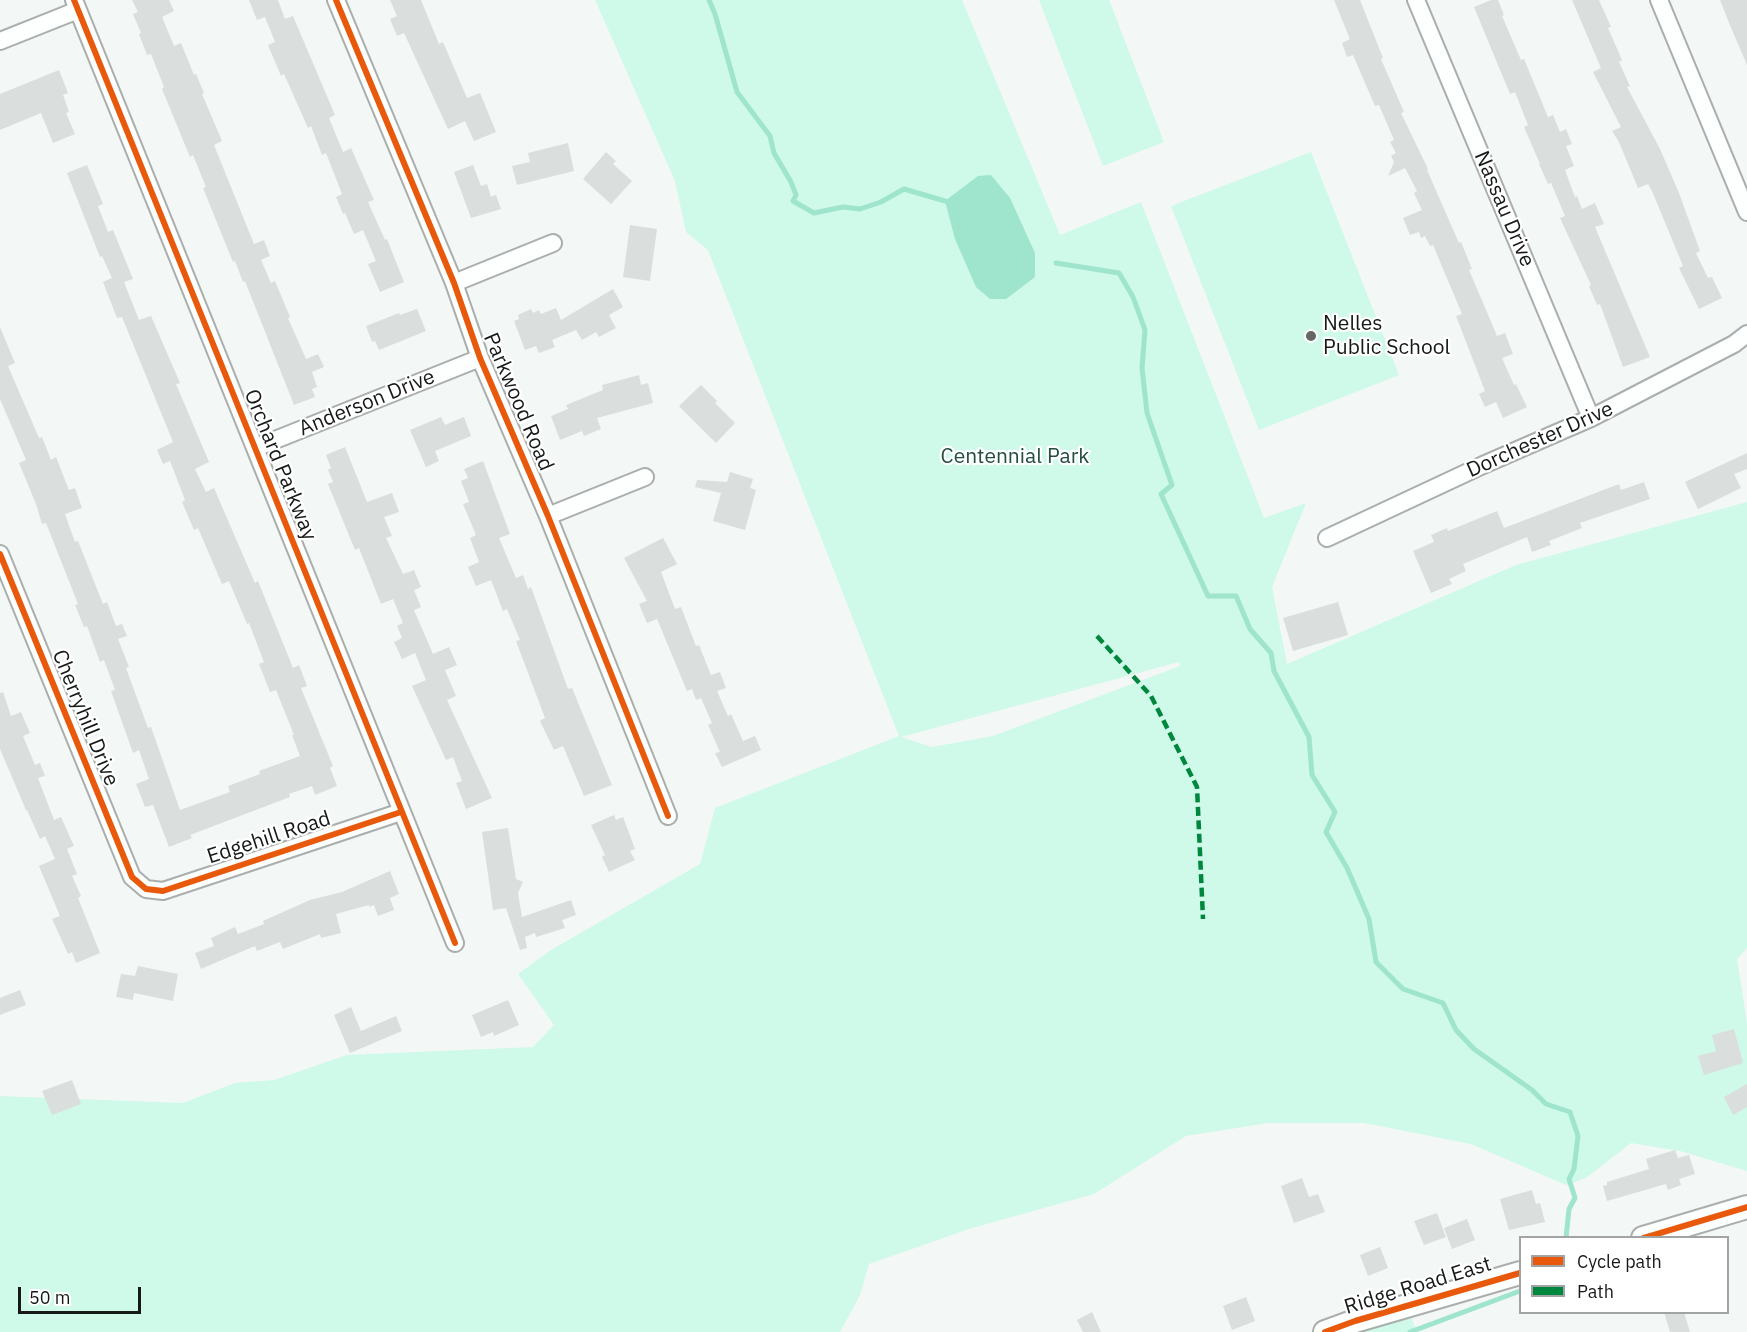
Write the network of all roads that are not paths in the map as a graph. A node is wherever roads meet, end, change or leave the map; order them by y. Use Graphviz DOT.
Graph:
graph roads {
  1 [pos="336,0"];
  2 [pos="1416,0"];
  3 [pos="1659,0"];
  4 [pos="76,5"];
  5 [pos="0,41"];
  6 [pos="1747,212"];
  7 [pos="553,243"];
  8 [pos="454,283"];
  9 [pos="1747,334"];
  10 [pos="480,358"];
  11 [pos="1591,418"];
  12 [pos="255,448"];
  13 [pos="645,477"];
  14 [pos="548,516"];
  15 [pos="1327,538"];
  16 [pos="0,554"];
  17 [pos="6,584"];
  18 [pos="401,812"];
  19 [pos="668,816"];
  20 [pos="146,889"];
  21 [pos="455,943"];
  22 [pos="1747,1207"];
  23 [pos="1650,1236"];
  24 [pos="1519,1274"];
  25 [pos="1326,1332"];
  1 -- 8 [label="street, Parkwood Road"];
  2 -- 11 [label="street, Nassau Drive"];
  3 -- 6 [label="street"];
  4 -- 5 [label="street"];
  4 -- 12 [label="street, Orchard Parkway"];
  7 -- 8 [label="street"];
  8 -- 10 [label="street, Parkwood Road"];
  9 -- 11 [label="street, Dorchester Drive"];
  10 -- 12 [label="street, Anderson Drive"];
  10 -- 14 [label="street, Parkwood Road"];
  11 -- 15 [label="street, Dorchester Drive"];
  12 -- 18 [label="street, Orchard Parkway"];
  13 -- 14 [label="street"];
  14 -- 19 [label="street, Parkwood Road"];
  16 -- 17 [label="street, Cherryhill Drive"];
  17 -- 20 [label="street, Cherryhill Drive"];
  18 -- 20 [label="street, Edgehill Road"];
  18 -- 21 [label="street, Orchard Parkway"];
  22 -- 23 [label="main road"];
  24 -- 25 [label="main road, Ridge Road East"];
}
